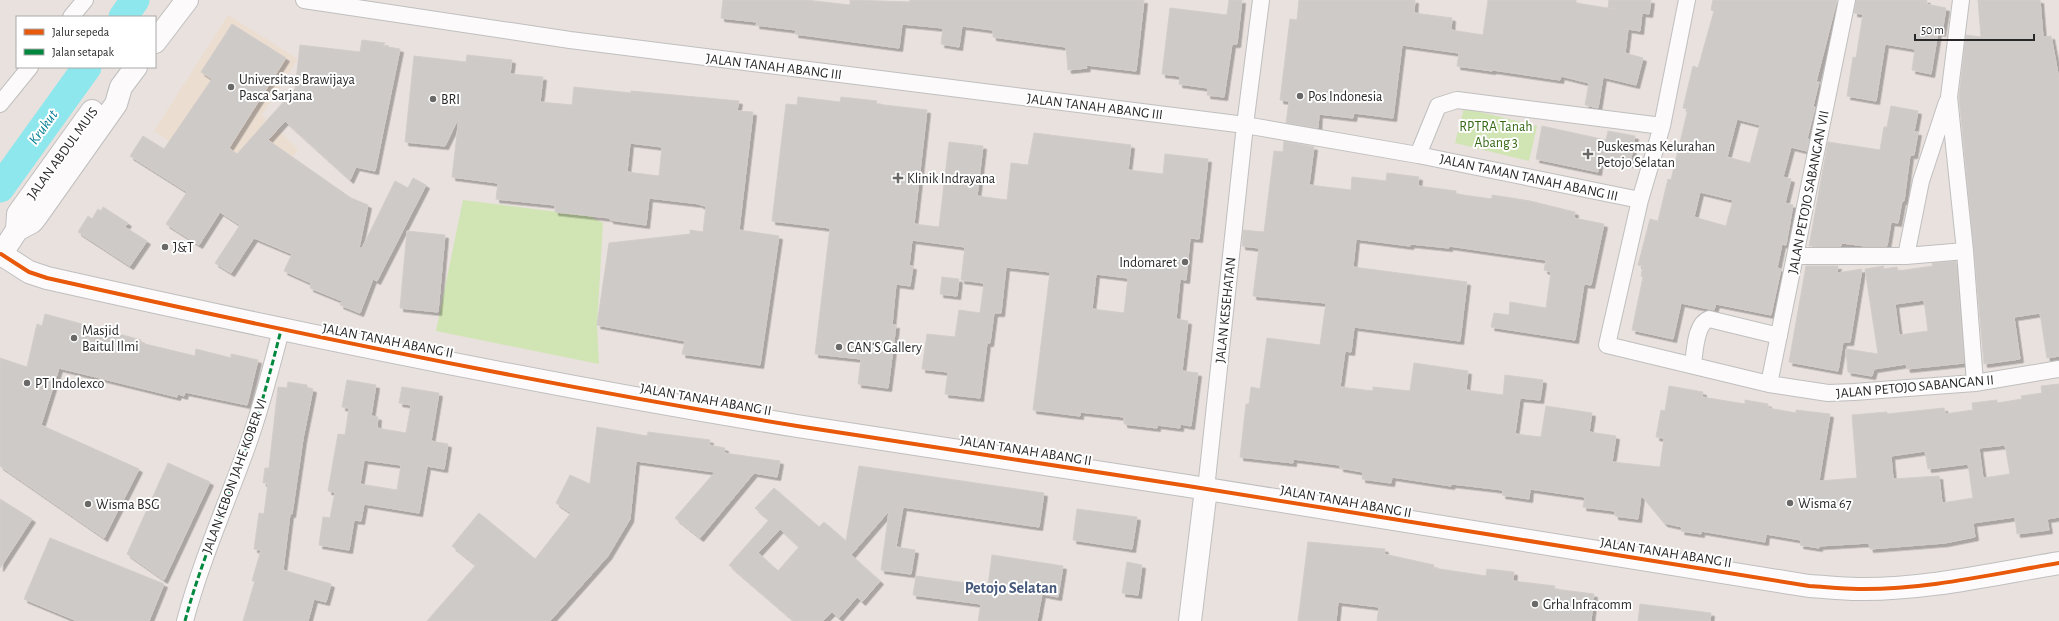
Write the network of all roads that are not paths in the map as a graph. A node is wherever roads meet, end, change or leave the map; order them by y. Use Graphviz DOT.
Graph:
graph roads {
  1 [pos="187,0"];
  2 [pos="304,0"];
  3 [pos="1261,0"];
  4 [pos="1687,0"];
  5 [pos="1847,0"];
  6 [pos="1961,0"];
  7 [pos="156,41"];
  8 [pos="29,68"];
  9 [pos="135,68"];
  10 [pos="1949,97"];
  11 [pos="0,104"];
  12 [pos="1245,125"];
  13 [pos="1662,126"];
  14 [pos="1418,154"];
  15 [pos="1640,200"];
  16 [pos="1965,251"];
  17 [pos="1,255"];
  18 [pos="1795,256"];
  19 [pos="1906,256"];
  20 [pos="281,330"];
  21 [pos="1779,336"];
  22 [pos="1693,364"];
  23 [pos="2059,369"];
  24 [pos="1975,383"];
  25 [pos="1769,384"];
  26 [pos="1206,488"];
  27 [pos="2059,563"];
  28 [pos="185,621"];
  29 [pos="1190,621"];
  1 -- 7 [label="street"];
  2 -- 12 [label="street, JALAN TANAH ABANG III"];
  3 -- 12 [label="street, JALAN KESEHATAN"];
  4 -- 13 [label="street"];
  5 -- 18 [label="street, JALAN PETOJO SABANGAN VII"];
  6 -- 10 [label="street"];
  8 -- 11 [label="street"];
  9 -- 17 [label="street, JALAN ABDUL MUIS"];
  10 -- 16 [label="street"];
  10 -- 19 [label="street"];
  12 -- 14 [label="street, JALAN TAMAN TANAH ABANG III"];
  12 -- 26 [label="street, JALAN KESEHATAN"];
  13 -- 14 [label="street, JALAN TAMAN TANAH ABANG III"];
  13 -- 15 [label="street"];
  14 -- 15 [label="street, JALAN TAMAN TANAH ABANG III"];
  15 -- 22 [label="street, JALAN PETOJO SABANGAN II"];
  16 -- 19 [label="street"];
  16 -- 24 [label="street"];
  17 -- 20 [label="street, JALAN TANAH ABANG II"];
  18 -- 19 [label="street"];
  18 -- 21 [label="street, JALAN PETOJO SABANGAN VII"];
  20 -- 26 [label="street, JALAN TANAH ABANG II"];
  20 -- 28 [label="street, JALAN KEBON JAHE KOBER VI"];
  21 -- 22 [label="street"];
  21 -- 25 [label="street, JALAN PETOJO SABANGAN VII"];
  22 -- 25 [label="street, JALAN PETOJO SABANGAN II"];
  23 -- 24 [label="street, JALAN PETOJO SABANGAN II"];
  24 -- 25 [label="street, JALAN PETOJO SABANGAN II"];
  26 -- 27 [label="street, JALAN TANAH ABANG II"];
  26 -- 29 [label="street, JALAN KESEHATAN"];
}
